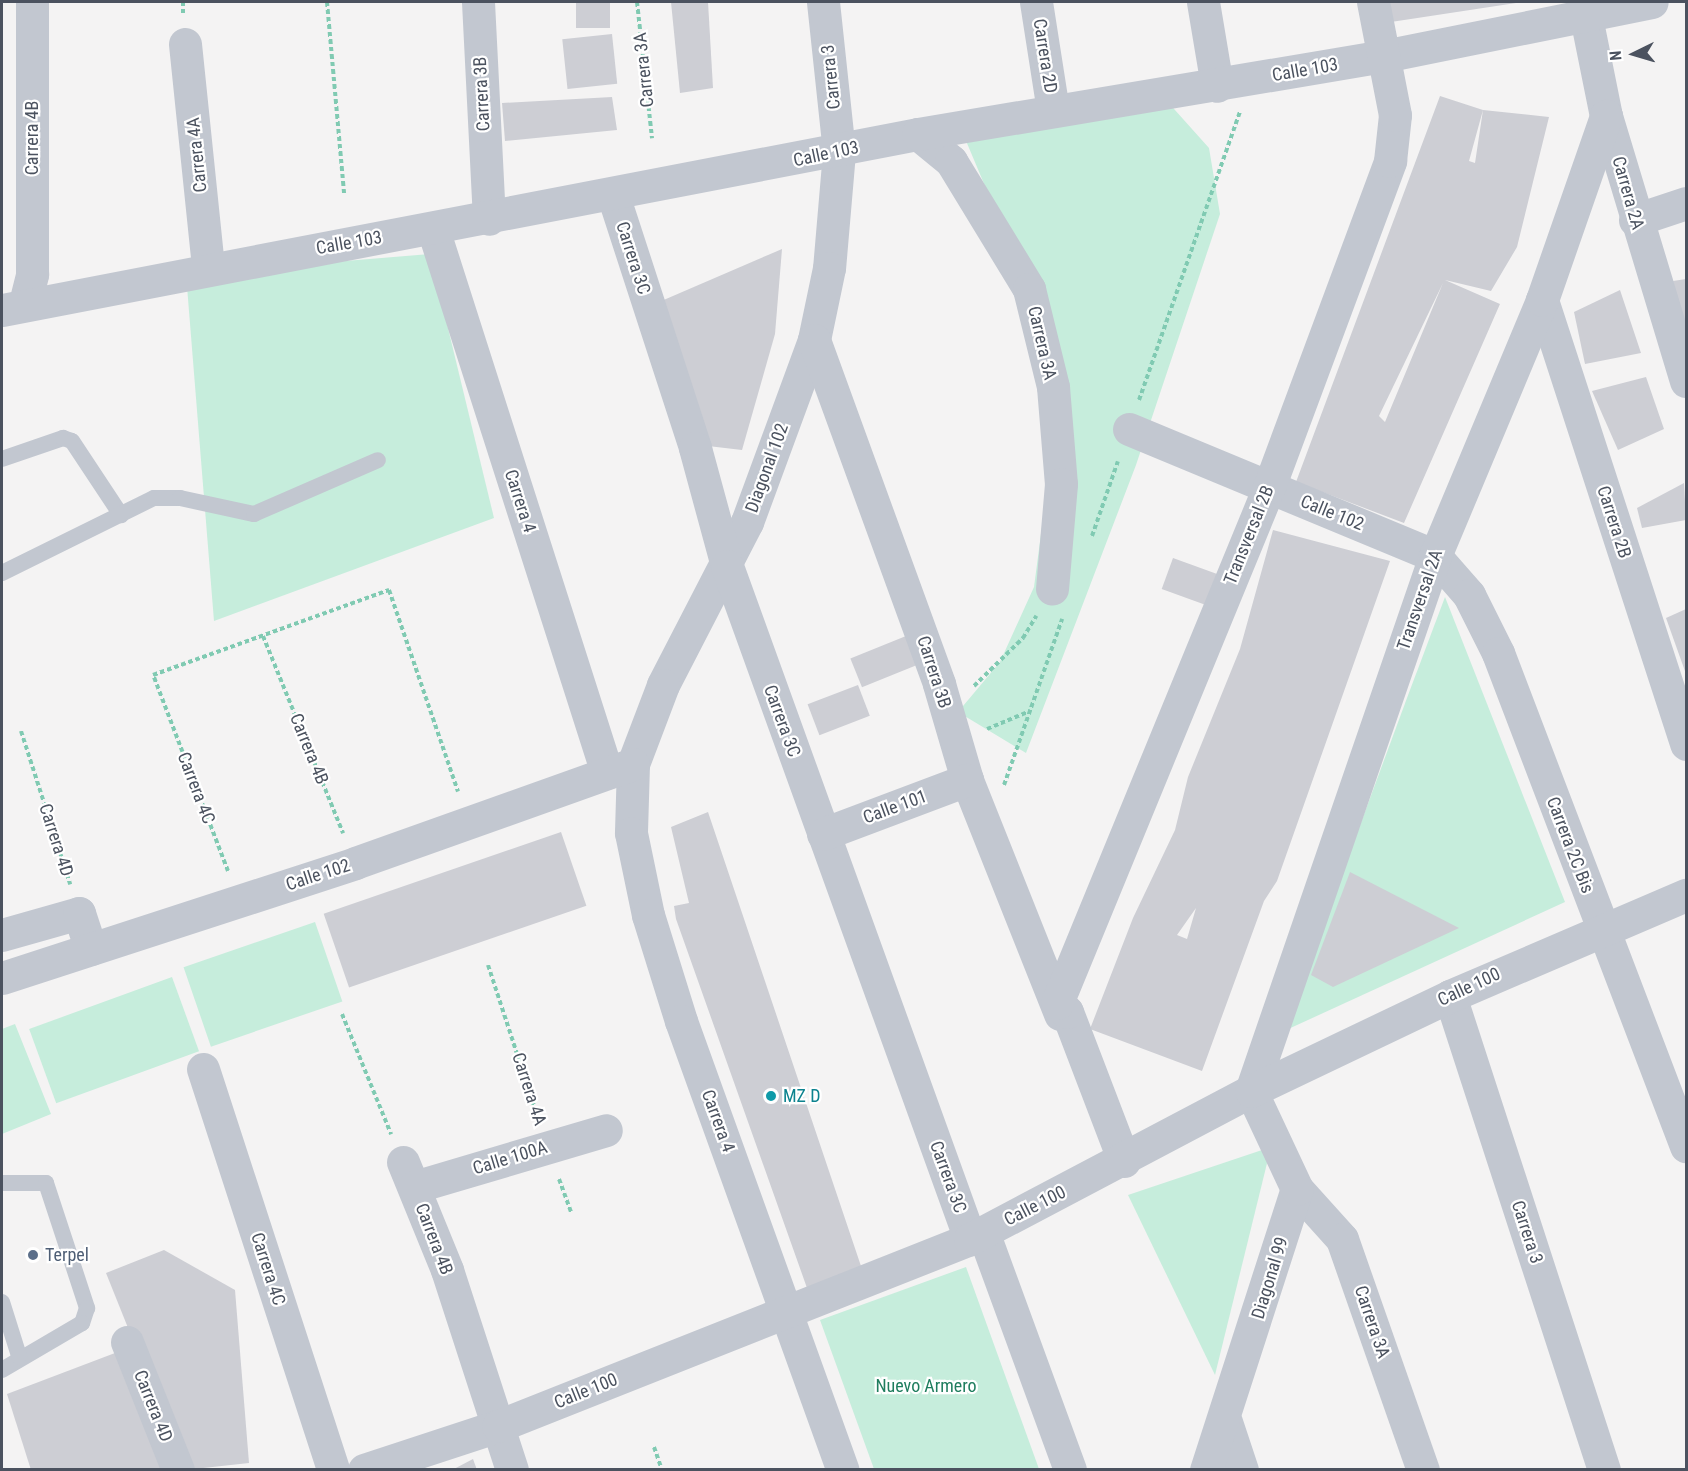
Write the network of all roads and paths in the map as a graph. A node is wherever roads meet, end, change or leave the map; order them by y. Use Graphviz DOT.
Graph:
graph roads {
  1 [pos="32,2"];
  2 [pos="327,2"];
  3 [pos="478,2"];
  4 [pos="637,2"];
  5 [pos="823,2"];
  6 [pos="1036,2"];
  7 [pos="1203,2"];
  8 [pos="1373,2"];
  9 [pos="1652,2"];
  10 [pos="1585,9"];
  11 [pos="185,44"];
  12 [pos="1384,56"];
  13 [pos="1217,86"];
  14 [pos="1053,111"];
  15 [pos="1606,116"];
  16 [pos="918,134"];
  17 [pos="652,138"];
  18 [pos="839,152"];
  19 [pos="344,194"];
  20 [pos="613,195"];
  21 [pos="488,203"];
  22 [pos="1686,203"];
  23 [pos="1635,220"];
  24 [pos="433,229"];
  25 [pos="208,267"];
  26 [pos="19,296"];
  27 [pos="1542,300"];
  28 [pos="814,340"];
  29 [pos="1684,363"];
  30 [pos="1129,429"];
  31 [pos="2,459"];
  32 [pos="378,460"];
  33 [pos="1269,487"];
  34 [pos="121,514"];
  35 [pos="1435,556"];
  36 [pos="727,566"];
  37 [pos="2,573"];
  38 [pos="1052,589"];
  39 [pos="263,636"];
  40 [pos="946,706"];
  41 [pos="1030,711"];
  42 [pos="21,731"];
  43 [pos="956,741"];
  44 [pos="1686,744"];
  45 [pos="620,769"];
  46 [pos="967,780"];
  47 [pos="468,820"];
  48 [pos="823,834"];
  49 [pos="355,863"];
  50 [pos="1686,895"];
  51 [pos="239,901"];
  52 [pos="79,913"];
  53 [pos="1603,927"];
  54 [pos="2,935"];
  55 [pos="91,949"];
  56 [pos="488,965"];
  57 [pos="4,969"];
  58 [pos="1450,996"];
  59 [pos="1057,1003"];
  60 [pos="342,1014"];
  61 [pos="203,1069"];
  62 [pos="1251,1091"];
  63 [pos="606,1130"];
  64 [pos="547,1146"];
  65 [pos="1686,1146"];
  66 [pos="1116,1165"];
  67 [pos="408,1175"];
  68 [pos="2,1183"];
  69 [pos="1297,1189"];
  70 [pos="571,1212"];
  71 [pos="977,1236"];
  72 [pos="2,1302"];
  73 [pos="788,1311"];
  74 [pos="127,1342"];
  75 [pos="19,1356"];
  76 [pos="2,1370"];
  77 [pos="1226,1422"];
  78 [pos="498,1426"];
  79 [pos="654,1447"];
  80 [pos="178,1470"];
  81 [pos="333,1470"];
  82 [pos="364,1470"];
  83 [pos="512,1470"];
  84 [pos="662,1470"];
  85 [pos="843,1470"];
  86 [pos="1070,1470"];
  87 [pos="1206,1470"];
  88 [pos="1242,1470"];
  89 [pos="1423,1470"];
  90 [pos="1604,1470"];
  1 -- 26 [label="street, Carrera 4B"];
  2 -- 19 [label="path"];
  3 -- 21 [label="street, Carrera 3B"];
  4 -- 17 [label="path, Carrera 3A"];
  5 -- 18 [label="street, Carrera 3"];
  6 -- 14 [label="street, Carrera 2D"];
  7 -- 13 [label="street"];
  8 -- 12 [label="street"];
  9 -- 10 [label="street, Calle 103"];
  10 -- 12 [label="street, Calle 103"];
  10 -- 15 [label="street, Carrera 2A"];
  11 -- 25 [label="street, Carrera 4A"];
  12 -- 13 [label="street, Calle 103"];
  12 -- 33 [label="street, Transversal 2B"];
  13 -- 14 [label="street, Calle 103"];
  14 -- 16 [label="street, Calle 103"];
  15 -- 23 [label="street, Carrera 2A"];
  15 -- 27 [label="street, Transversal 2A"];
  16 -- 18 [label="street, Calle 103"];
  16 -- 38 [label="street, Carrera 3A"];
  18 -- 20 [label="street, Calle 103"];
  18 -- 28 [label="street, Diagonal 102"];
  20 -- 21 [label="street, Calle 103"];
  20 -- 36 [label="street, Carrera 3C"];
  21 -- 24 [label="street, Calle 103"];
  22 -- 23 [label="street"];
  23 -- 29 [label="street, Carrera 2A"];
  24 -- 25 [label="street, Calle 103"];
  24 -- 45 [label="street, Carrera 4"];
  25 -- 26 [label="street, Calle 103"];
  27 -- 35 [label="street, Transversal 2A"];
  27 -- 44 [label="street, Carrera 2B"];
  28 -- 36 [label="street, Diagonal 102"];
  28 -- 40 [label="street, Carrera 3B"];
  30 -- 33 [label="street, Calle 102"];
  31 -- 34 [label="lane"];
  32 -- 34 [label="lane"];
  33 -- 35 [label="street, Calle 102"];
  33 -- 59 [label="street, Transversal 2B"];
  34 -- 37 [label="lane"];
  35 -- 53 [label="street, Carrera 2C Bis"];
  35 -- 62 [label="street, Transversal 2A"];
  36 -- 45 [label="street, Diagonal 102"];
  36 -- 48 [label="street, Carrera 3C"];
  38 -- 40 [label="path"];
  39 -- 47 [label="path"];
  39 -- 49 [label="path, Carrera 4B"];
  39 -- 51 [label="path, Carrera 4C"];
  40 -- 43 [label="street, Carrera 3B"];
  41 -- 43 [label="path"];
  42 -- 52 [label="path, Carrera 4D"];
  43 -- 46 [label="street, Carrera 3B"];
  45 -- 47 [label="street, Calle 102"];
  45 -- 73 [label="street, Carrera 4"];
  46 -- 48 [label="street, Calle 101"];
  46 -- 59 [label="street, Carrera 3B"];
  47 -- 49 [label="street, Calle 102"];
  48 -- 71 [label="street, Carrera 3C"];
  49 -- 51 [label="street, Calle 102"];
  50 -- 53 [label="street, Calle 100"];
  51 -- 55 [label="street, Calle 102"];
  52 -- 54 [label="street"];
  52 -- 55 [label="street"];
  53 -- 58 [label="street, Calle 100"];
  53 -- 65 [label="street, Carrera 2C Bis"];
  55 -- 57 [label="street, Calle 102"];
  56 -- 64 [label="path, Carrera 4A"];
  58 -- 62 [label="street, Calle 100"];
  58 -- 90 [label="street, Carrera 3"];
  59 -- 66 [label="street, Carrera 3B"];
  60 -- 67 [label="path"];
  61 -- 81 [label="street, Carrera 4C"];
  62 -- 66 [label="street, Calle 100"];
  62 -- 69 [label="street"];
  63 -- 64 [label="street, Calle 100A"];
  64 -- 67 [label="street, Calle 100A"];
  64 -- 70 [label="path, Carrera 4A"];
  66 -- 71 [label="street, Calle 100"];
  67 -- 78 [label="street, Carrera 4B"];
  68 -- 75 [label="lane"];
  69 -- 77 [label="street, Diagonal 99"];
  69 -- 89 [label="street, Carrera 3A"];
  71 -- 73 [label="street, Calle 100"];
  71 -- 86 [label="street, Carrera 3C"];
  72 -- 75 [label="lane"];
  73 -- 78 [label="street, Calle 100"];
  73 -- 85 [label="street, Carrera 4"];
  74 -- 80 [label="street, Carrera 4D"];
  75 -- 76 [label="lane"];
  77 -- 87 [label="street, Diagonal 99"];
  77 -- 88 [label="street"];
  78 -- 82 [label="street, Calle 100"];
  78 -- 83 [label="street, Carrera 4B"];
  79 -- 84 [label="path"];
}
